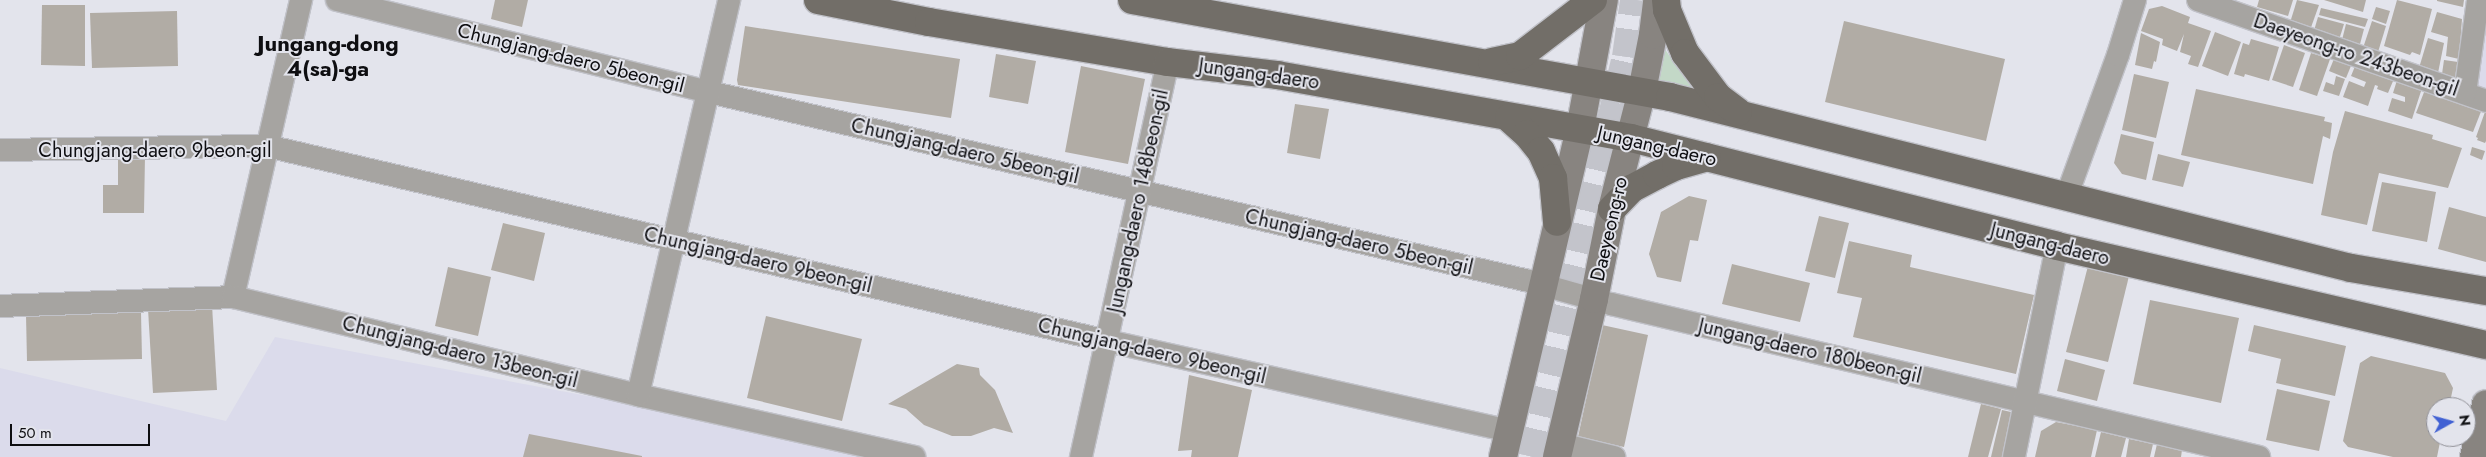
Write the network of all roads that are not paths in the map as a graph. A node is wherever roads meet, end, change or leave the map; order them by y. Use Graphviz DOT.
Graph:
graph roads {
  1 [pos="301,0"];
  2 [pos="337,0"];
  3 [pos="729,0"];
  4 [pos="818,0"];
  5 [pos="1132,0"];
  6 [pos="1593,0"];
  7 [pos="1604,0"];
  8 [pos="1657,0"];
  9 [pos="1666,0"];
  10 [pos="2135,0"];
  11 [pos="2198,0"];
  12 [pos="2478,0"];
  13 [pos="1181,4"];
  14 [pos="1168,62"];
  15 [pos="1487,63"];
  16 [pos="1589,81"];
  17 [pos="1642,91"];
  18 [pos="709,92"];
  19 [pos="2465,93"];
  20 [pos="2486,101"];
  21 [pos="1746,117"];
  22 [pos="1509,118"];
  23 [pos="1580,130"];
  24 [pos="1631,138"];
  25 [pos="267,146"];
  26 [pos="0,150"];
  27 [pos="1707,157"];
  28 [pos="1140,192"];
  29 [pos="2067,195"];
  30 [pos="1612,209"];
  31 [pos="1557,222"];
  32 [pos="674,240"];
  33 [pos="2057,246"];
  34 [pos="1543,285"];
  35 [pos="2486,290"];
  36 [pos="233,297"];
  37 [pos="1594,299"];
  38 [pos="0,306"];
  39 [pos="1107,341"];
  40 [pos="2486,345"];
  41 [pos="638,394"];
  42 [pos="2027,402"];
  43 [pos="2486,404"];
  44 [pos="1506,444"];
  45 [pos="1558,450"];
  46 [pos="914,457"];
  47 [pos="1081,457"];
  48 [pos="1614,457"];
  49 [pos="2014,457"];
  50 [pos="2259,457"];
  51 [pos="2474,457"];
  1 -- 25 [label="street"];
  2 -- 18 [label="street, Chungjang-daero 5beon-gil"];
  3 -- 18 [label="street"];
  4 -- 14 [label="main road, Jungang-daero"];
  5 -- 13 [label="main road"];
  6 -- 15 [label="main road"];
  7 -- 16 [label="main road"];
  8 -- 17 [label="main road, Daeyeong-ro"];
  9 -- 21 [label="main road"];
  10 -- 29 [label="street"];
  11 -- 19 [label="street, Daeyeong-ro 243beon-gil"];
  12 -- 19 [label="street"];
  13 -- 15 [label="main road"];
  14 -- 22 [label="main road, Jungang-daero"];
  14 -- 28 [label="street, Jungang-daero 148beon-gil"];
  15 -- 16 [label="main road"];
  16 -- 17 [label="main road"];
  16 -- 23 [label="main road"];
  17 -- 21 [label="main road"];
  17 -- 24 [label="main road, Daeyeong-ro"];
  18 -- 28 [label="street, Chungjang-daero 5beon-gil"];
  18 -- 32 [label="street"];
  19 -- 20 [label="street, Daeyeong-ro 243beon-gil"];
  21 -- 29 [label="main road"];
  22 -- 23 [label="main road, Jungang-daero"];
  22 -- 31 [label="main road"];
  23 -- 24 [label="main road, Jungang-daero"];
  23 -- 31 [label="main road"];
  24 -- 27 [label="main road, Jungang-daero"];
  24 -- 30 [label="main road, Daeyeong-ro"];
  25 -- 26 [label="street, Chungjang-daero 9beon-gil"];
  25 -- 32 [label="street, Chungjang-daero 9beon-gil"];
  25 -- 36 [label="street"];
  27 -- 30 [label="main road"];
  27 -- 33 [label="main road, Jungang-daero"];
  28 -- 34 [label="street, Chungjang-daero 5beon-gil"];
  28 -- 39 [label="street, Jungang-daero 148beon-gil"];
  29 -- 35 [label="main road"];
  30 -- 37 [label="main road, Daeyeong-ro"];
  31 -- 34 [label="main road"];
  32 -- 39 [label="street, Chungjang-daero 9beon-gil"];
  32 -- 41 [label="street"];
  33 -- 40 [label="main road, Jungang-daero"];
  33 -- 42 [label="street"];
  34 -- 37 [label="street, Chungjang-daero 5beon-gil"];
  34 -- 44 [label="main road"];
  36 -- 38 [label="street, Chungjang-daero 13beon-gil"];
  36 -- 41 [label="street, Chungjang-daero 13beon-gil"];
  37 -- 42 [label="street, Jungang-daero 180beon-gil"];
  37 -- 45 [label="main road, Daeyeong-ro"];
  39 -- 44 [label="street, Chungjang-daero 9beon-gil"];
  39 -- 47 [label="street, Jungang-daero 148beon-gil"];
  41 -- 46 [label="street, Chungjang-daero 13beon-gil"];
  42 -- 49 [label="street"];
  42 -- 50 [label="street, Jungang-daero 180beon-gil"];
  43 -- 51 [label="main road"];
  45 -- 48 [label="street"];
}
